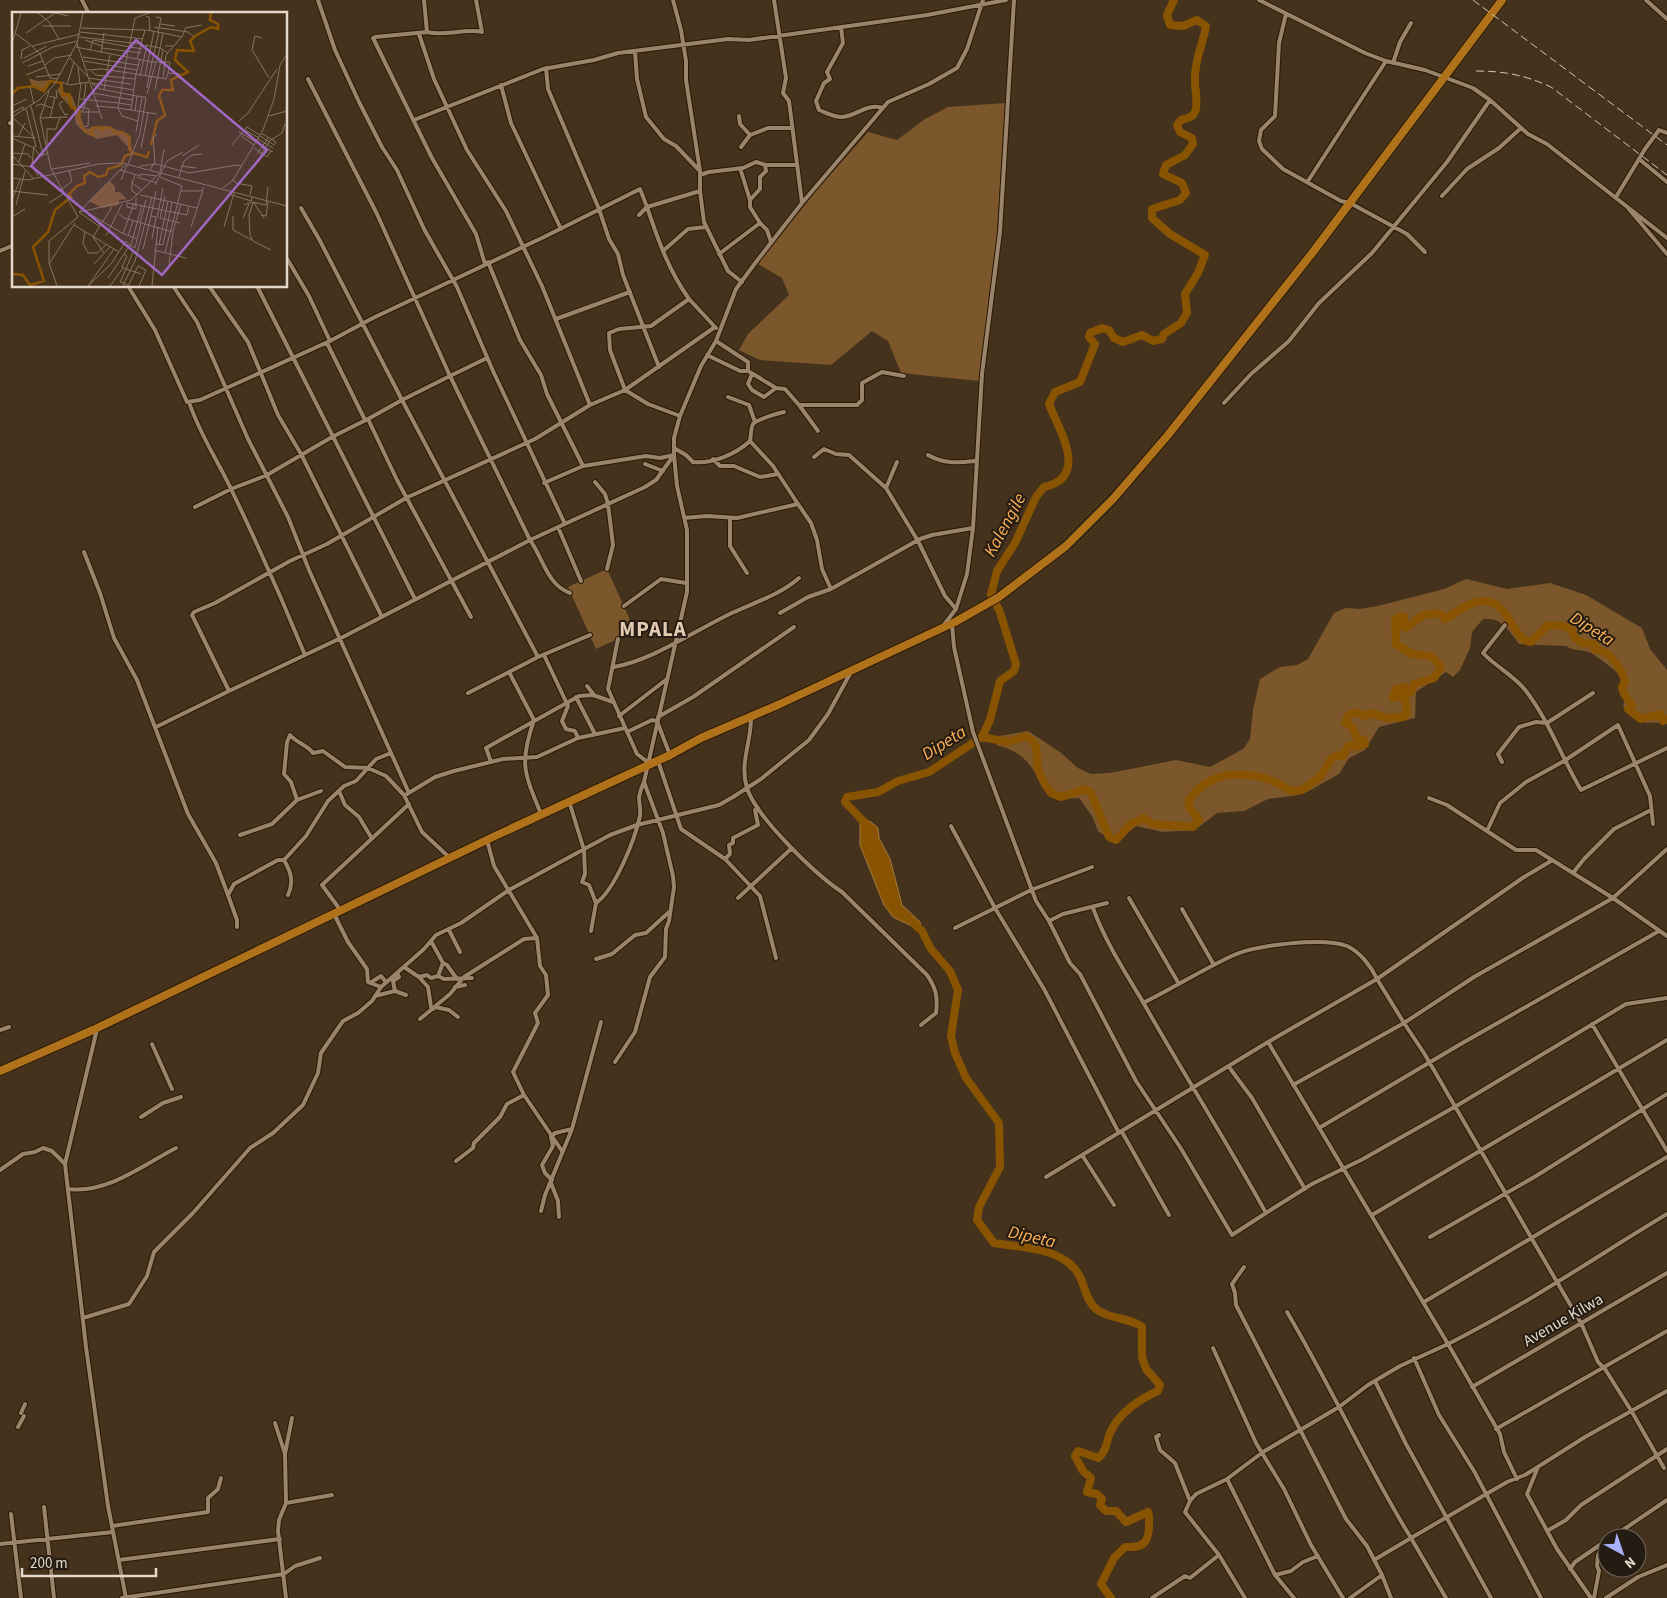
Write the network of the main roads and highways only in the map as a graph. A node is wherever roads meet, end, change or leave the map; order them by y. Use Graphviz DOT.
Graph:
graph roads {
  1 [pos="1502,0"];
  2 [pos="0,1072"];
  1 -- 2 [label="highway"];
}
